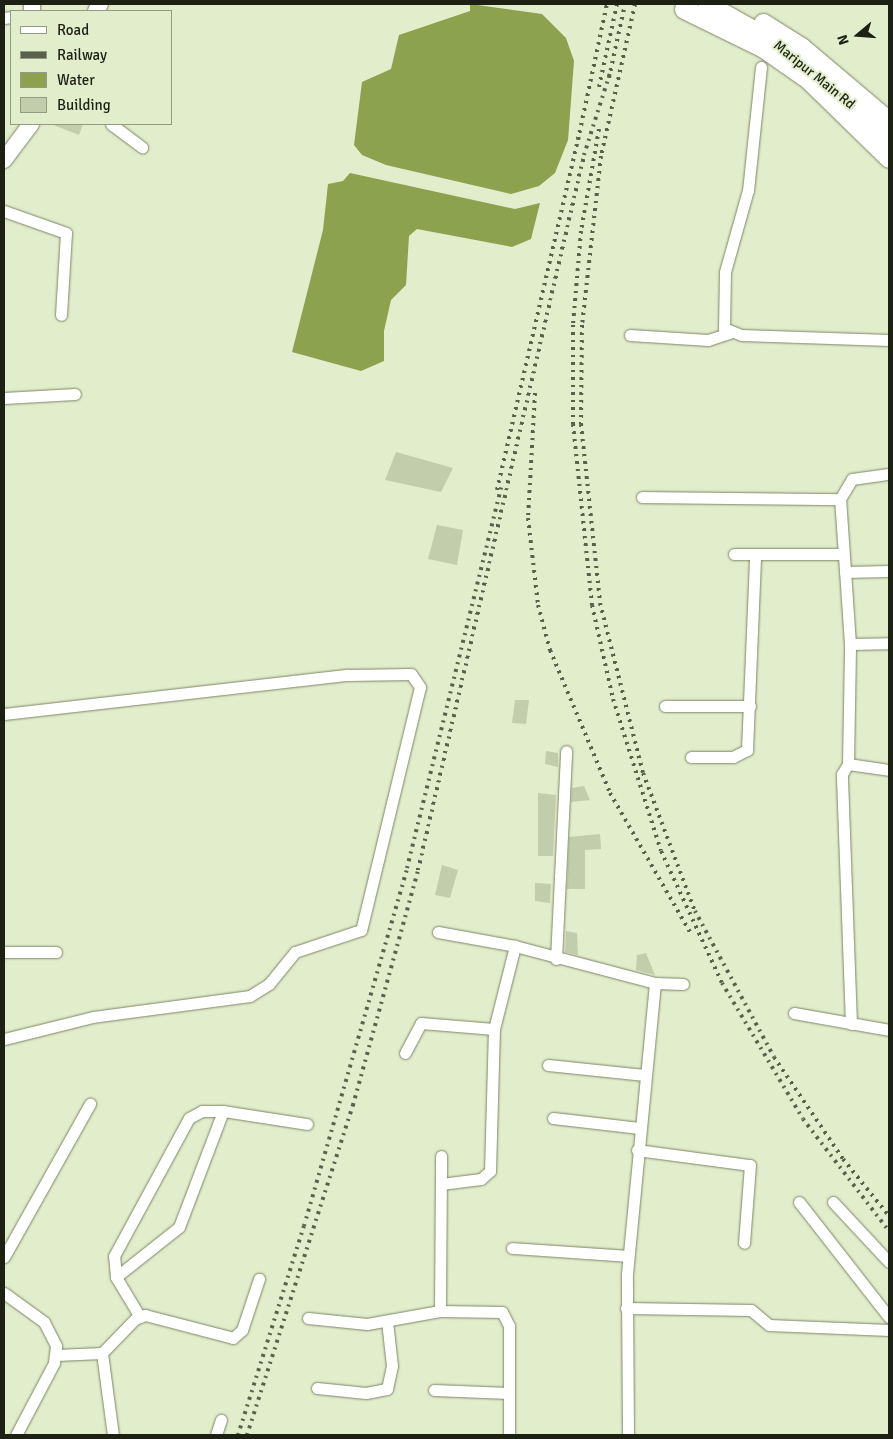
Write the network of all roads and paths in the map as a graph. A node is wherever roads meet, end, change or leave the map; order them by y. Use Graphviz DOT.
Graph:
graph roads {
  1 [pos="707,4"];
  2 [pos="733,4"];
  3 [pos="684,10"];
  4 [pos="761,67"];
  5 [pos="889,123"];
  6 [pos="30,125"];
  7 [pos="112,125"];
  8 [pos="889,139"];
  9 [pos="142,147"];
  10 [pos="5,157"];
  11 [pos="889,158"];
  12 [pos="4,211"];
  13 [pos="62,315"];
  14 [pos="730,333"];
  15 [pos="630,335"];
  16 [pos="889,340"];
  17 [pos="75,394"];
  18 [pos="4,398"];
  19 [pos="889,474"];
  20 [pos="642,497"];
  21 [pos="840,499"];
  22 [pos="734,554"];
  23 [pos="844,554"];
  24 [pos="755,557"];
  25 [pos="889,571"];
  26 [pos="845,572"];
  27 [pos="889,643"];
  28 [pos="850,644"];
  29 [pos="665,706"];
  30 [pos="750,706"];
  31 [pos="4,714"];
  32 [pos="566,751"];
  33 [pos="691,757"];
  34 [pos="848,764"];
  35 [pos="889,770"];
  36 [pos="438,932"];
  37 [pos="515,946"];
  38 [pos="4,952"];
  39 [pos="56,952"];
  40 [pos="556,959"];
  41 [pos="655,983"];
  42 [pos="683,984"];
  43 [pos="794,1013"];
  44 [pos="851,1024"];
  45 [pos="494,1029"];
  46 [pos="889,1030"];
  47 [pos="4,1039"];
  48 [pos="405,1053"];
  49 [pos="548,1065"];
  50 [pos="644,1076"];
  51 [pos="90,1104"];
  52 [pos="223,1111"];
  53 [pos="553,1118"];
  54 [pos="307,1124"];
  55 [pos="639,1128"];
  56 [pos="637,1150"];
  57 [pos="441,1156"];
  58 [pos="441,1184"];
  59 [pos="799,1202"];
  60 [pos="833,1202"];
  61 [pos="744,1243"];
  62 [pos="512,1248"];
  63 [pos="628,1256"];
  64 [pos="4,1257"];
  65 [pos="889,1262"];
  66 [pos="116,1277"];
  67 [pos="259,1279"];
  68 [pos="4,1293"];
  69 [pos="626,1308"];
  70 [pos="440,1311"];
  71 [pos="140,1317"];
  72 [pos="889,1317"];
  73 [pos="308,1318"];
  74 [pos="387,1321"];
  75 [pos="889,1330"];
  76 [pos="102,1353"];
  77 [pos="56,1356"];
  78 [pos="317,1388"];
  79 [pos="434,1390"];
  80 [pos="508,1393"];
  81 [pos="221,1420"];
  82 [pos="16,1435"];
  83 [pos="113,1435"];
  84 [pos="216,1435"];
  85 [pos="509,1435"];
  86 [pos="628,1435"];
  1 -- 8 [label="main road, Maripur Main Rd"];
  2 -- 5 [label="main road"];
  3 -- 11 [label="main road"];
  4 -- 14 [label="street"];
  6 -- 10 [label="main road"];
  7 -- 9 [label="street"];
  12 -- 13 [label="street"];
  14 -- 15 [label="street"];
  14 -- 16 [label="street"];
  17 -- 18 [label="street"];
  19 -- 21 [label="street"];
  20 -- 21 [label="street"];
  21 -- 23 [label="street"];
  22 -- 24 [label="street"];
  23 -- 24 [label="street"];
  23 -- 26 [label="street"];
  24 -- 30 [label="street"];
  25 -- 26 [label="street"];
  26 -- 28 [label="street"];
  27 -- 28 [label="street"];
  28 -- 34 [label="street"];
  29 -- 30 [label="street"];
  30 -- 33 [label="street"];
  31 -- 47 [label="street"];
  32 -- 40 [label="street"];
  34 -- 35 [label="street"];
  34 -- 44 [label="street"];
  36 -- 37 [label="street"];
  37 -- 40 [label="street"];
  37 -- 45 [label="street"];
  38 -- 39 [label="street"];
  40 -- 41 [label="street"];
  41 -- 42 [label="street"];
  41 -- 50 [label="street"];
  43 -- 44 [label="street"];
  44 -- 46 [label="street"];
  45 -- 48 [label="street"];
  45 -- 58 [label="street"];
  49 -- 50 [label="street"];
  50 -- 55 [label="street"];
  51 -- 64 [label="street"];
  52 -- 54 [label="street"];
  52 -- 66 [label="street"];
  52 -- 66 [label="street"];
  53 -- 55 [label="street"];
  55 -- 56 [label="street"];
  56 -- 61 [label="street"];
  56 -- 63 [label="street"];
  57 -- 58 [label="street"];
  58 -- 70 [label="street"];
  59 -- 72 [label="street"];
  60 -- 65 [label="street"];
  62 -- 63 [label="street"];
  63 -- 69 [label="street"];
  66 -- 71 [label="street"];
  67 -- 71 [label="street"];
  68 -- 77 [label="street"];
  69 -- 75 [label="street"];
  69 -- 86 [label="street"];
  70 -- 74 [label="street"];
  70 -- 80 [label="street"];
  71 -- 76 [label="street"];
  73 -- 74 [label="street"];
  74 -- 78 [label="street"];
  76 -- 77 [label="street"];
  76 -- 83 [label="street"];
  77 -- 82 [label="street"];
  79 -- 80 [label="street"];
  80 -- 85 [label="street"];
  81 -- 84 [label="street"];
}
